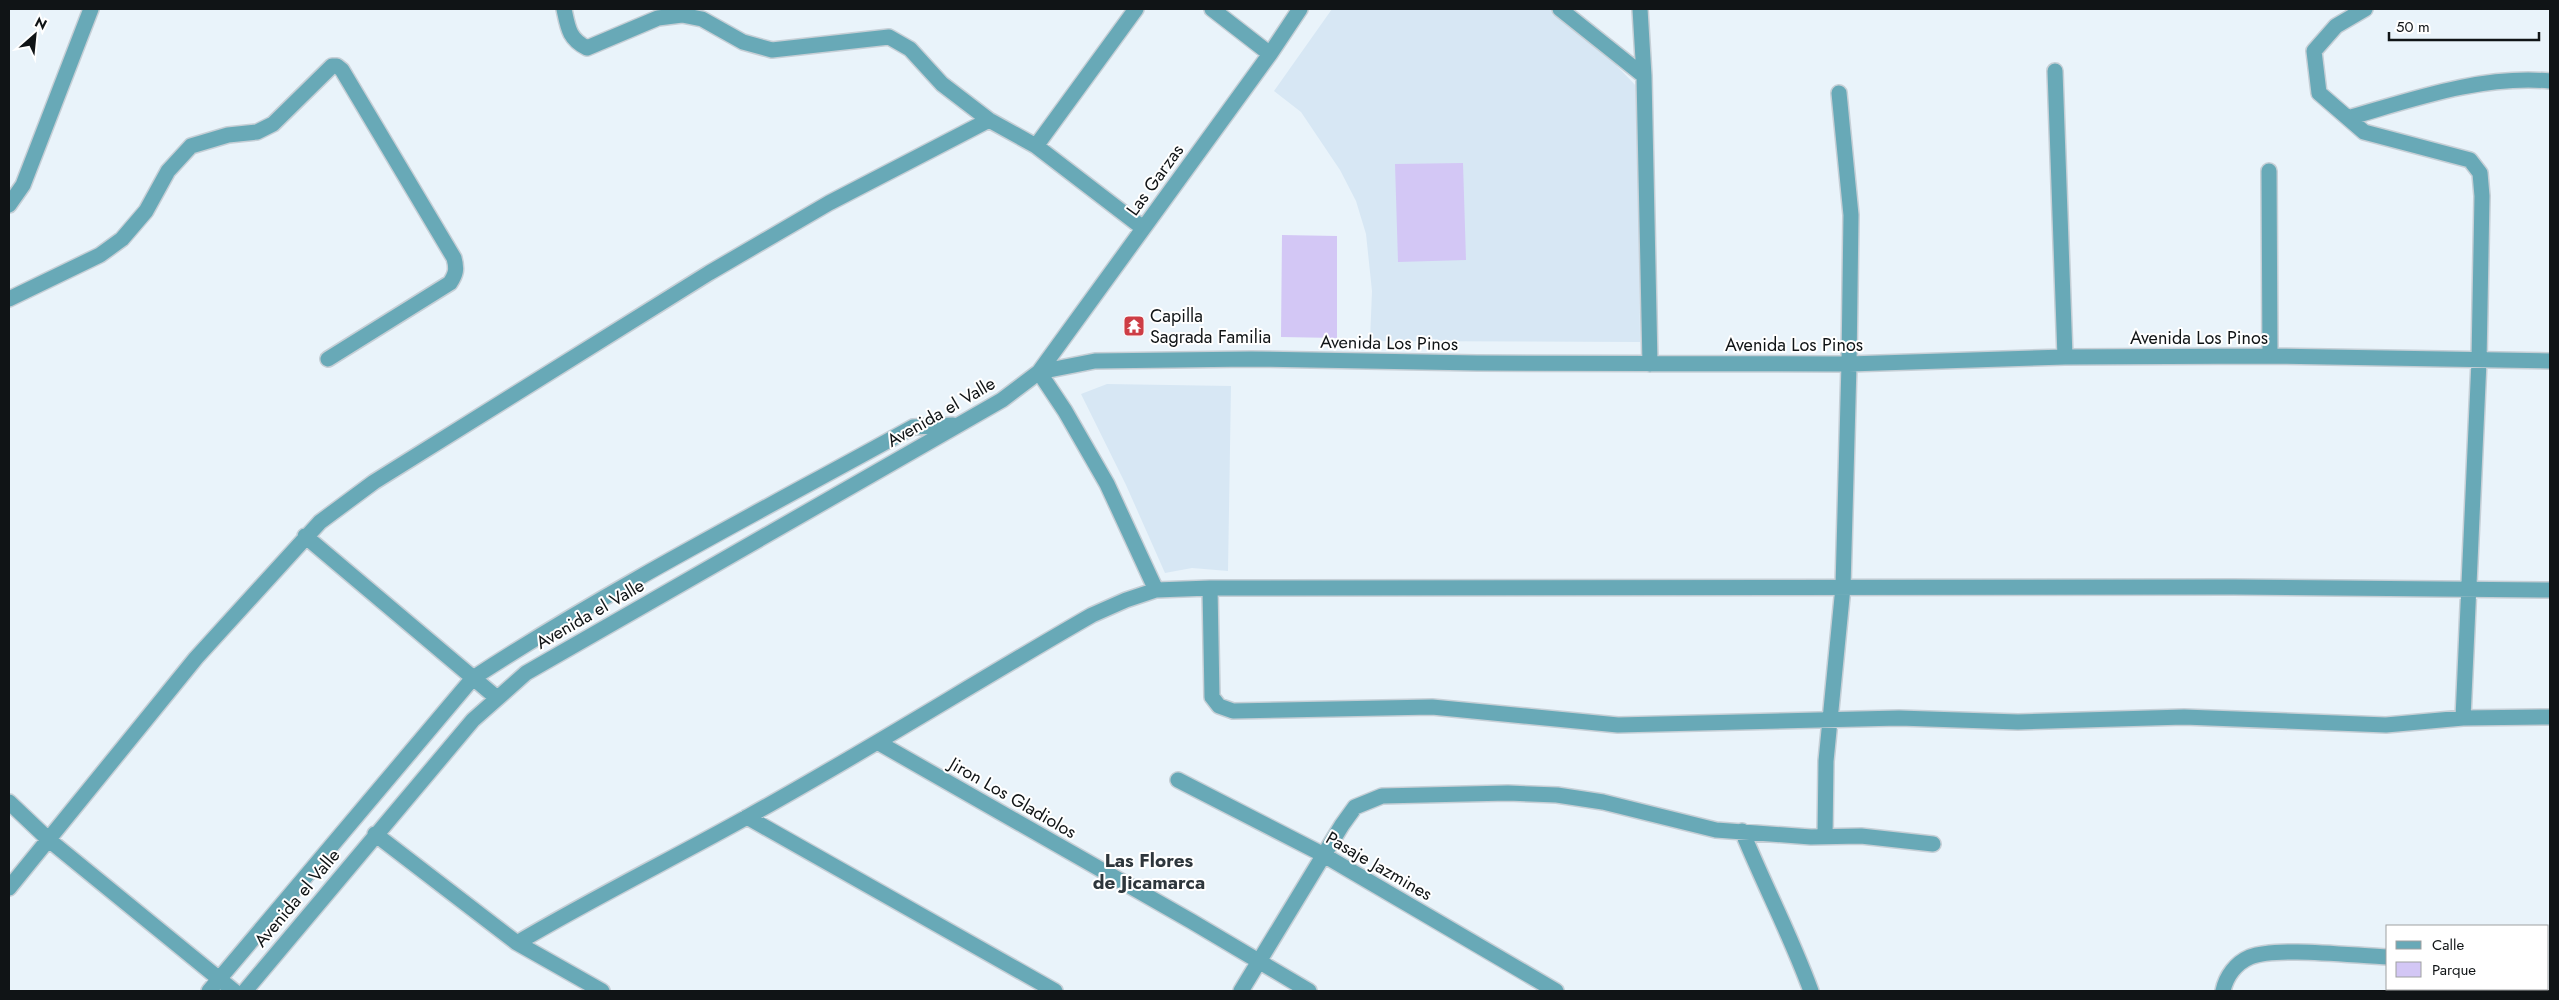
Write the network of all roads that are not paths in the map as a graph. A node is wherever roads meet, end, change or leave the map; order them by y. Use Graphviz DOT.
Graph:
graph roads {
  1 [pos="91,9"];
  2 [pos="564,9"];
  3 [pos="1136,9"];
  4 [pos="1212,9"];
  5 [pos="1300,9"];
  6 [pos="1560,9"];
  7 [pos="1640,9"];
  8 [pos="2365,9"];
  9 [pos="1578,14"];
  10 [pos="1270,54"];
  11 [pos="2055,71"];
  12 [pos="1644,76"];
  13 [pos="2550,81"];
  14 [pos="1839,92"];
  15 [pos="2348,118"];
  16 [pos="988,120"];
  17 [pos="1036,146"];
  18 [pos="2269,171"];
  19 [pos="9,205"];
  20 [pos="1143,228"];
  21 [pos="9,299"];
  22 [pos="2270,356"];
  23 [pos="2065,357"];
  24 [pos="328,359"];
  25 [pos="2479,361"];
  26 [pos="2550,361"];
  27 [pos="1650,364"];
  28 [pos="1849,364"];
  29 [pos="1039,372"];
  30 [pos="957,425"];
  31 [pos="305,536"];
  32 [pos="1843,587"];
  33 [pos="1210,588"];
  34 [pos="2470,589"];
  35 [pos="1156,590"];
  36 [pos="2550,590"];
  37 [pos="473,678"];
  38 [pos="497,698"];
  39 [pos="2550,717"];
  40 [pos="2463,718"];
  41 [pos="1829,719"];
  42 [pos="878,743"];
  43 [pos="1178,780"];
  44 [pos="9,802"];
  45 [pos="747,818"];
  46 [pos="1742,831"];
  47 [pos="375,834"];
  48 [pos="1825,836"];
  49 [pos="49,840"];
  50 [pos="1934,844"];
  51 [pos="1322,854"];
  52 [pos="9,888"];
  53 [pos="517,943"];
  54 [pos="2386,957"];
  55 [pos="1258,960"];
  56 [pos="220,980"];
  57 [pos="210,991"];
  58 [pos="234,991"];
  59 [pos="244,991"];
  60 [pos="602,991"];
  61 [pos="1055,991"];
  62 [pos="1241,991"];
  63 [pos="1309,991"];
  64 [pos="1556,991"];
  65 [pos="1811,991"];
  66 [pos="2222,991"];
  1 -- 19 [label="street"];
  2 -- 16 [label="street"];
  3 -- 17 [label="street"];
  4 -- 10 [label="street"];
  5 -- 10 [label="street, Las Garzas"];
  6 -- 9 [label="street"];
  7 -- 12 [label="street"];
  8 -- 15 [label="street"];
  9 -- 12 [label="street"];
  10 -- 20 [label="street, Las Garzas"];
  11 -- 23 [label="street"];
  12 -- 27 [label="street"];
  13 -- 15 [label="street"];
  14 -- 28 [label="street"];
  15 -- 25 [label="street"];
  16 -- 17 [label="street"];
  16 -- 31 [label="street"];
  17 -- 20 [label="street"];
  18 -- 22 [label="street"];
  20 -- 29 [label="street, Las Garzas"];
  21 -- 24 [label="street"];
  22 -- 23 [label="street, Avenida Los Pinos"];
  22 -- 25 [label="street, Avenida Los Pinos"];
  23 -- 28 [label="street, Avenida Los Pinos"];
  25 -- 26 [label="street, Avenida Los Pinos"];
  25 -- 34 [label="street"];
  27 -- 28 [label="street, Avenida Los Pinos"];
  27 -- 29 [label="street, Avenida Los Pinos"];
  28 -- 32 [label="street"];
  29 -- 30 [label="street, Avenida el Valle"];
  29 -- 35 [label="street"];
  30 -- 37 [label="street"];
  30 -- 38 [label="street, Avenida el Valle"];
  31 -- 37 [label="street"];
  31 -- 49 [label="street"];
  32 -- 33 [label="street"];
  32 -- 34 [label="street"];
  32 -- 41 [label="street"];
  33 -- 35 [label="street"];
  33 -- 41 [label="street"];
  34 -- 36 [label="street"];
  34 -- 40 [label="street"];
  35 -- 42 [label="street"];
  37 -- 38 [label="street"];
  37 -- 56 [label="street"];
  38 -- 47 [label="street, Avenida el Valle"];
  39 -- 40 [label="street"];
  40 -- 41 [label="street"];
  41 -- 48 [label="street"];
  42 -- 45 [label="street"];
  42 -- 55 [label="street, Jiron Los Gladiolos"];
  43 -- 51 [label="street, Pasaje Jazmines"];
  44 -- 49 [label="street"];
  45 -- 53 [label="street"];
  45 -- 61 [label="street"];
  46 -- 48 [label="street"];
  46 -- 51 [label="street"];
  46 -- 65 [label="street"];
  47 -- 53 [label="street"];
  47 -- 59 [label="street, Avenida el Valle"];
  48 -- 50 [label="street"];
  49 -- 52 [label="street"];
  49 -- 56 [label="street"];
  51 -- 55 [label="street"];
  51 -- 64 [label="street, Pasaje Jazmines"];
  53 -- 60 [label="street"];
  54 -- 66 [label="street"];
  55 -- 62 [label="street"];
  55 -- 63 [label="street, Jiron Los Gladiolos"];
  56 -- 57 [label="street"];
  56 -- 58 [label="street"];
}
